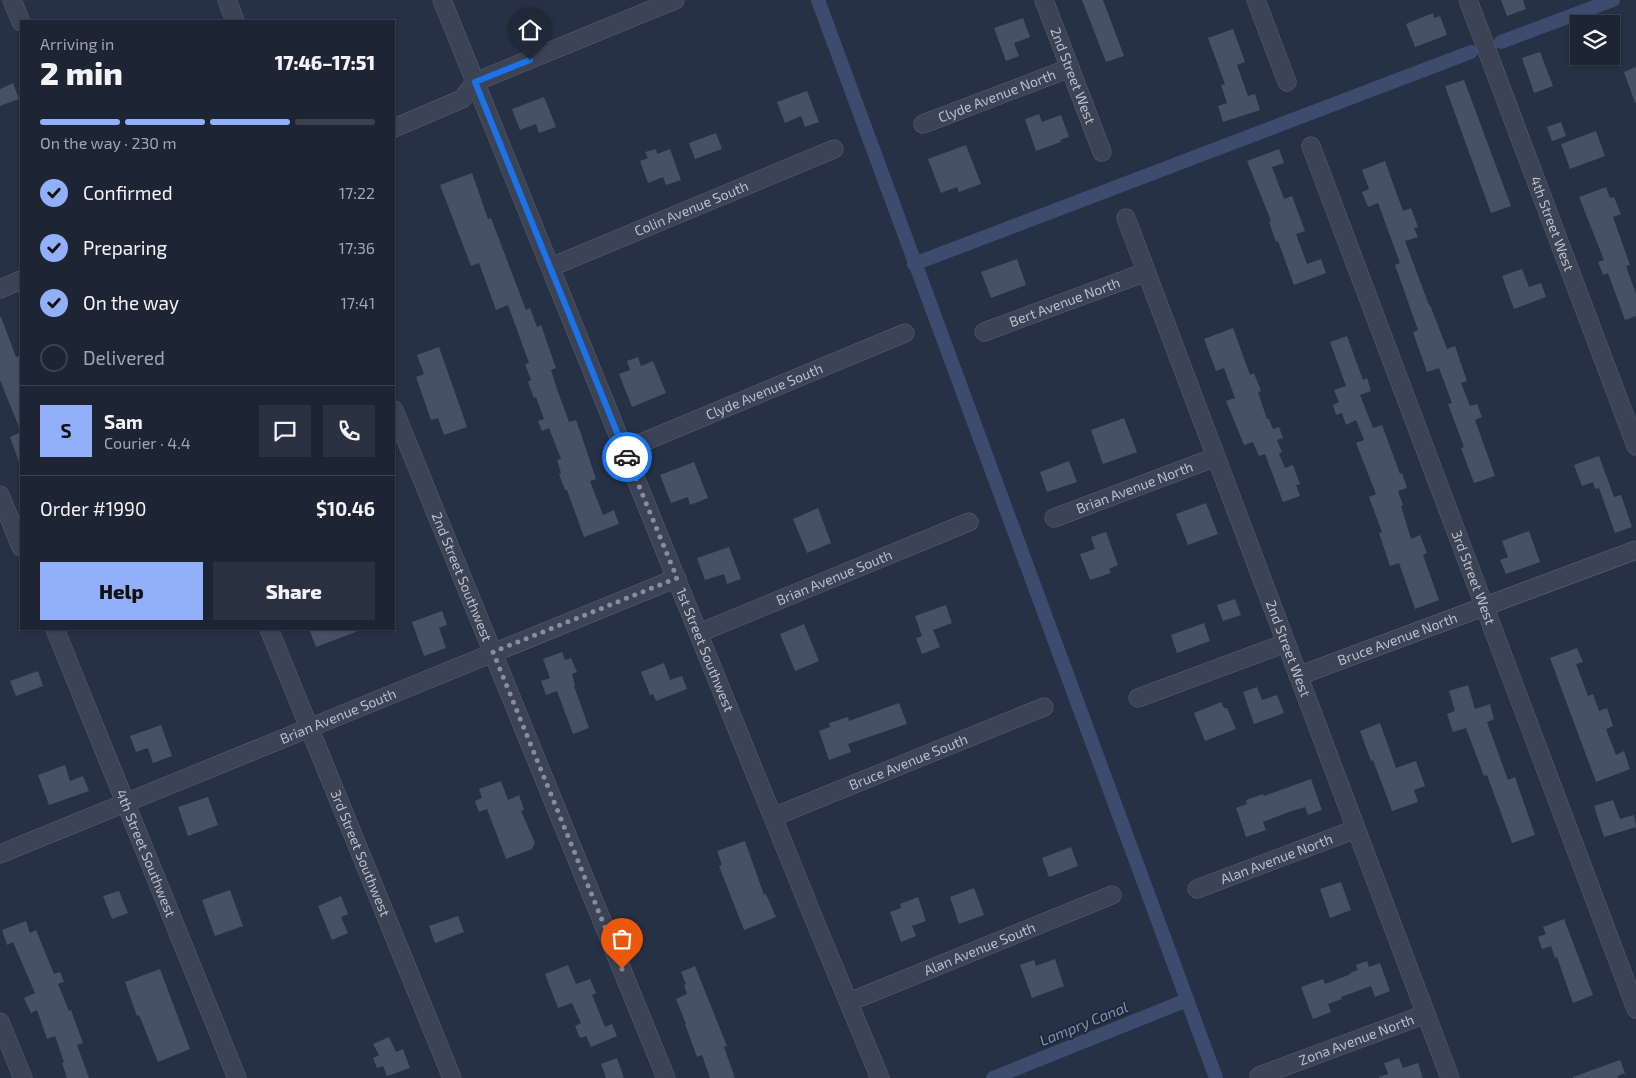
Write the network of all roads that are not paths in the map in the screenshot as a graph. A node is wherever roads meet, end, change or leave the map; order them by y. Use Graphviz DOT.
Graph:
graph roads {
  1 [pos="12,0"];
  2 [pos="226,0"];
  3 [pos="442,0"];
  4 [pos="675,0"];
  5 [pos="1044,0"];
  6 [pos="1256,0"];
  7 [pos="1468,0"];
  8 [pos="20,20"];
  9 [pos="235,20"];
  10 [pos="1070,68"];
  11 [pos="475,82"];
  12 [pos="1287,82"];
  13 [pos="923,124"];
  14 [pos="395,128"];
  15 [pos="1311,146"];
  16 [pos="834,150"];
  17 [pos="1102,152"];
  18 [pos="1126,218"];
  19 [pos="551,267"];
  20 [pos="1146,272"];
  21 [pos="20,280"];
  22 [pos="0,289"];
  23 [pos="984,332"];
  24 [pos="905,333"];
  25 [pos="395,412"];
  26 [pos="1636,446"];
  27 [pos="624,450"];
  28 [pos="1216,458"];
  29 [pos="0,495"];
  30 [pos="1054,518"];
  31 [pos="969,522"];
  32 [pos="20,545"];
  33 [pos="1636,550"];
  34 [pos="677,578"];
  35 [pos="1485,607"];
  36 [pos="55,630"];
  37 [pos="269,630"];
  38 [pos="699,633"];
  39 [pos="1286,643"];
  40 [pos="493,652"];
  41 [pos="1298,676"];
  42 [pos="1138,698"];
  43 [pos="1044,707"];
  44 [pos="309,726"];
  45 [pos="126,802"];
  46 [pos="773,817"];
  47 [pos="1356,829"];
  48 [pos="0,854"];
  49 [pos="1197,889"];
  50 [pos="1112,895"];
  51 [pos="849,1002"];
  52 [pos="1636,1009"];
  53 [pos="1426,1014"];
  54 [pos="0,1022"];
  55 [pos="1259,1076"];
  56 [pos="23,1078"];
  57 [pos="237,1078"];
  58 [pos="452,1078"];
  59 [pos="666,1078"];
  60 [pos="880,1078"];
  61 [pos="1450,1078"];
  1 -- 8 [label="street"];
  2 -- 9 [label="street"];
  3 -- 11 [label="street, 1st Street Southwest"];
  4 -- 11 [label="street"];
  5 -- 10 [label="street, 2nd Street West"];
  6 -- 12 [label="street"];
  7 -- 26 [label="street, 4th Street West"];
  10 -- 13 [label="street, Clyde Avenue North"];
  10 -- 17 [label="street, 2nd Street West"];
  11 -- 14 [label="street"];
  11 -- 19 [label="street, 1st Street Southwest"];
  15 -- 35 [label="street, 3rd Street West"];
  16 -- 19 [label="street, Colin Avenue South"];
  18 -- 20 [label="street, 2nd Street West"];
  19 -- 27 [label="street, 1st Street Southwest"];
  20 -- 23 [label="street, Bert Avenue North"];
  20 -- 28 [label="street, 2nd Street West"];
  21 -- 22 [label="street"];
  24 -- 27 [label="street, Clyde Avenue South"];
  25 -- 40 [label="street, 2nd Street Southwest"];
  27 -- 34 [label="street, 1st Street Southwest"];
  28 -- 30 [label="street, Brian Avenue North"];
  28 -- 39 [label="street, 2nd Street West"];
  29 -- 32 [label="street"];
  31 -- 38 [label="street, Brian Avenue South"];
  33 -- 35 [label="street, Bruce Avenue North"];
  34 -- 38 [label="street, 1st Street Southwest"];
  34 -- 40 [label="street, Brian Avenue South"];
  35 -- 41 [label="street, Bruce Avenue North"];
  35 -- 52 [label="street, 3rd Street West"];
  36 -- 45 [label="street, 4th Street Southwest"];
  37 -- 44 [label="street, 3rd Street Southwest"];
  38 -- 46 [label="street, 1st Street Southwest"];
  39 -- 41 [label="street, 2nd Street West"];
  39 -- 42 [label="street"];
  40 -- 44 [label="street, Brian Avenue South"];
  40 -- 59 [label="street, 2nd Street Southwest"];
  41 -- 47 [label="street, 2nd Street West"];
  43 -- 46 [label="street, Bruce Avenue South"];
  44 -- 45 [label="street, Brian Avenue South"];
  44 -- 58 [label="street, 3rd Street Southwest"];
  45 -- 48 [label="street, Brian Avenue South"];
  45 -- 57 [label="street, 4th Street Southwest"];
  46 -- 51 [label="street, 1st Street Southwest"];
  47 -- 49 [label="street, Alan Avenue North"];
  47 -- 53 [label="street, 2nd Street West"];
  50 -- 51 [label="street, Alan Avenue South"];
  51 -- 60 [label="street, 1st Street Southwest"];
  53 -- 55 [label="street, Zona Avenue North"];
  53 -- 61 [label="street, 2nd Street West"];
  54 -- 56 [label="street"];
}
